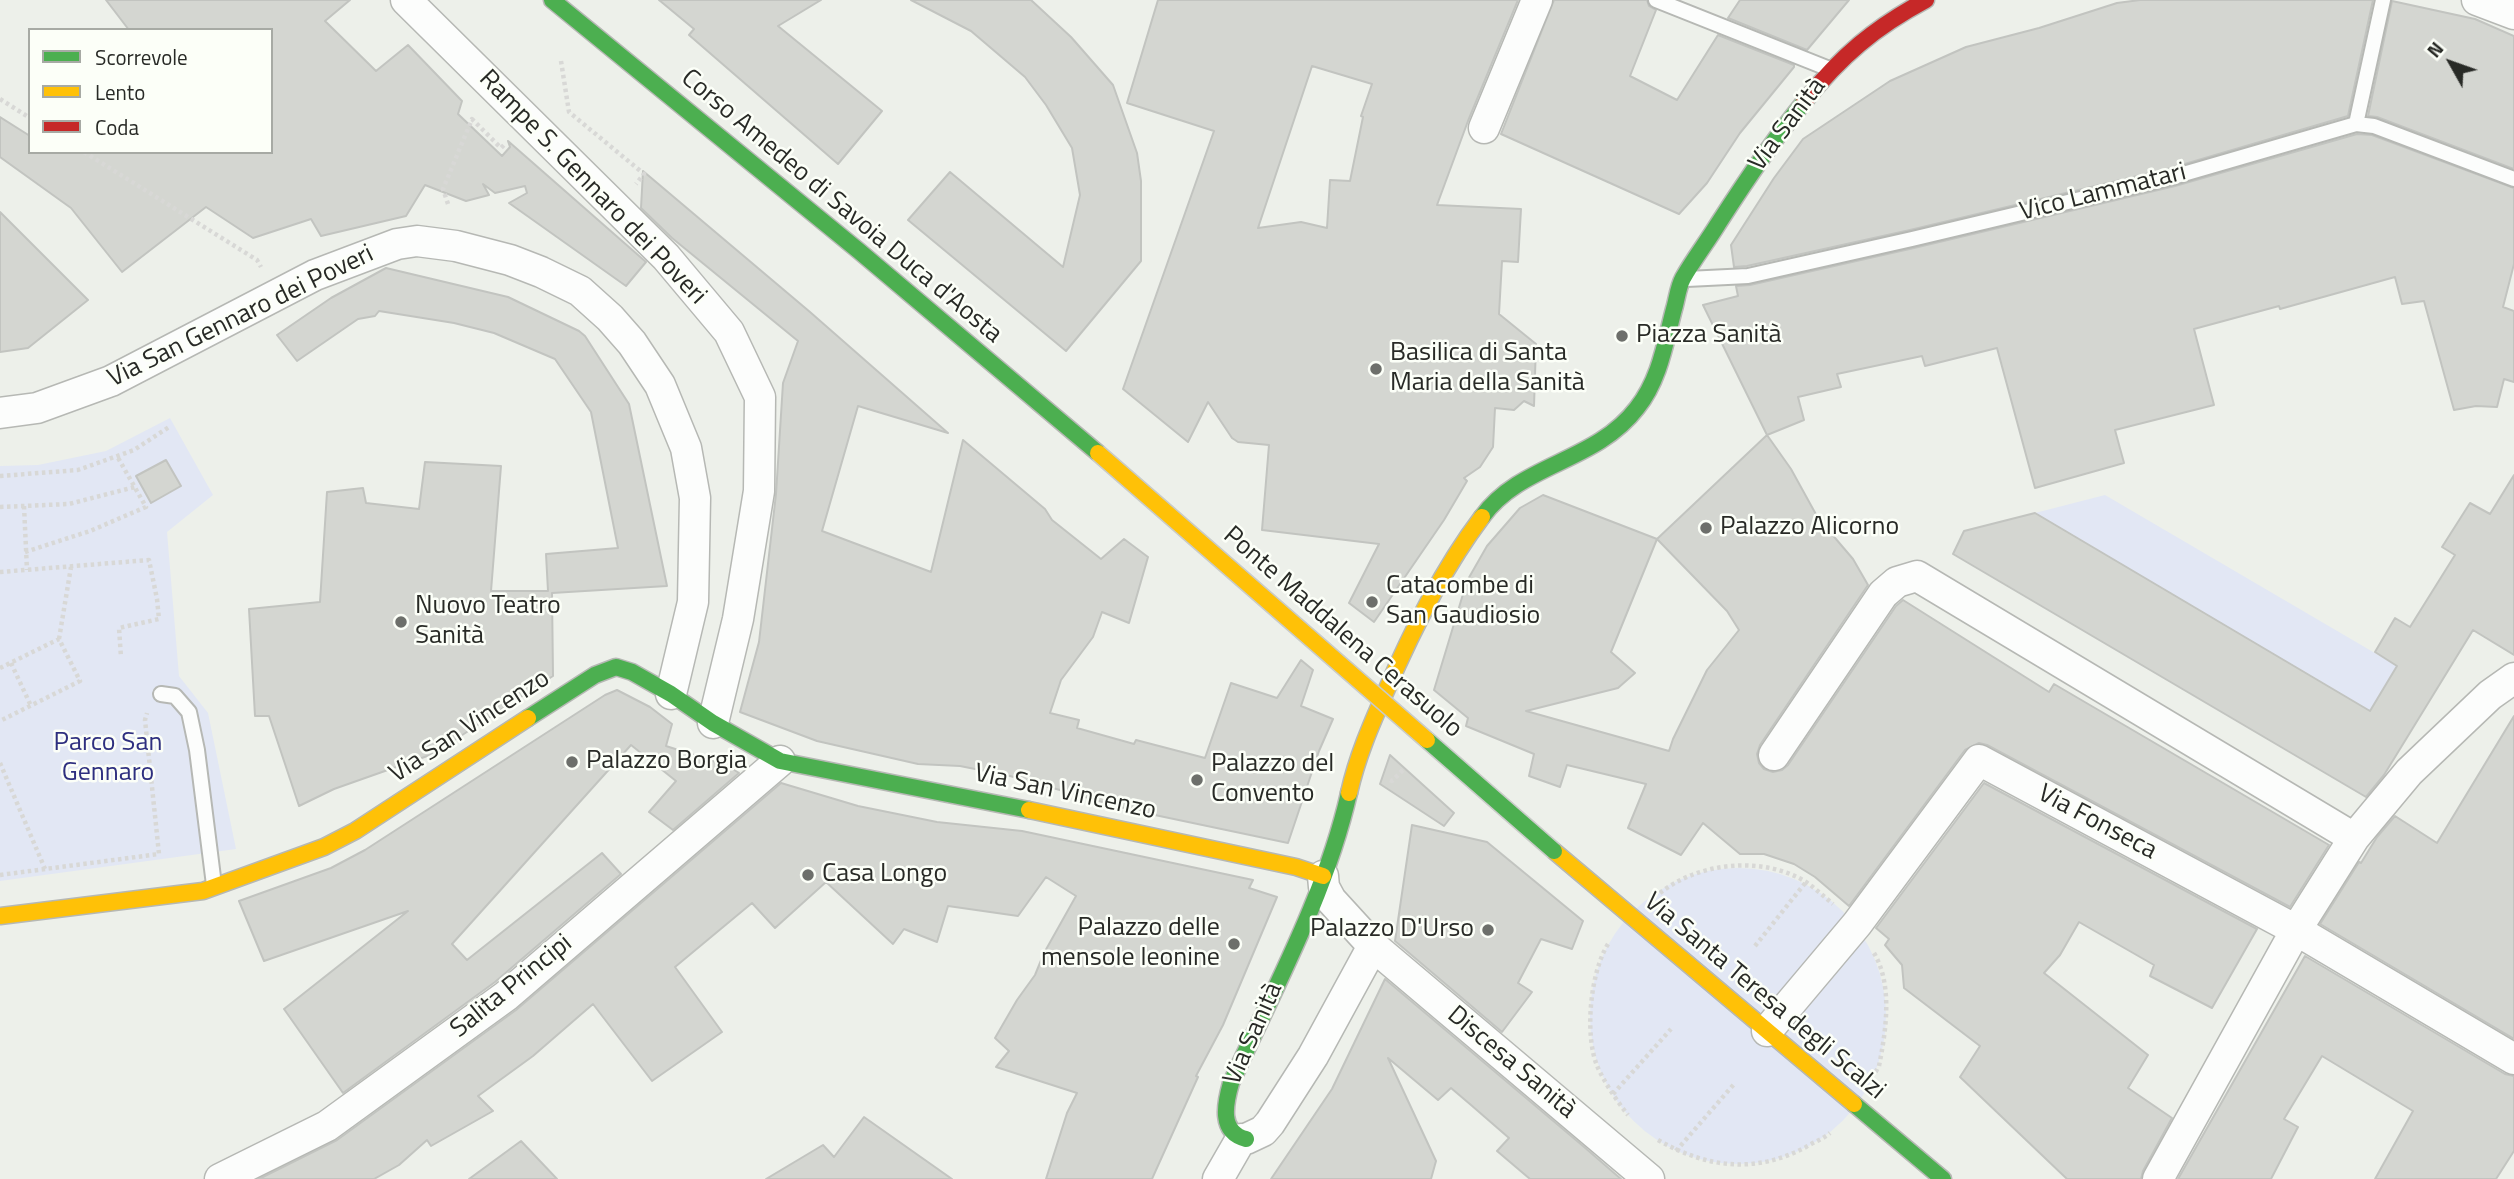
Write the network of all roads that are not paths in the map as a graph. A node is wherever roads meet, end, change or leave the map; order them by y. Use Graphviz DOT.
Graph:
graph roads {
  1 [pos="406,0"];
  2 [pos="552,0"];
  3 [pos="1537,0"];
  4 [pos="1656,0"];
  5 [pos="1926,0"];
  6 [pos="2383,0"];
  7 [pos="2477,0"];
  8 [pos="2514,14"];
  9 [pos="1830,69"];
  10 [pos="2356,124"];
  11 [pos="1484,128"];
  12 [pos="2514,179"];
  13 [pos="1682,280"];
  14 [pos="0,413"];
  15 [pos="1098,453"];
  16 [pos="2514,678"];
  17 [pos="161,694"];
  18 [pos="671,694"];
  19 [pos="713,723"];
  20 [pos="1774,755"];
  21 [pos="780,761"];
  22 [pos="2354,838"];
  23 [pos="1554,851"];
  24 [pos="1323,876"];
  25 [pos="214,887"];
  26 [pos="0,916"];
  27 [pos="1345,918"];
  28 [pos="1304,923"];
  29 [pos="2296,930"];
  30 [pos="1373,946"];
  31 [pos="1767,1031"];
  32 [pos="2514,1059"];
  33 [pos="1243,1139"];
  34 [pos="220,1179"];
  35 [pos="1218,1179"];
  36 [pos="1649,1179"];
  37 [pos="1943,1179"];
  38 [pos="2158,1179"];
  1 -- 19 [label="street, Rampe S. Gennaro dei Poveri"];
  2 -- 15 [label="street, Corso Amedeo di Savoia Duca d'Aosta"];
  3 -- 11 [label="street"];
  4 -- 9 [label="lane"];
  5 -- 9 [label="street, Via Sanità"];
  6 -- 10 [label="lane"];
  7 -- 8 [label="street"];
  9 -- 13 [label="street, Via Sanità"];
  10 -- 12 [label="lane, Vico Lammatari"];
  10 -- 13 [label="lane, Vico Lammatari"];
  13 -- 24 [label="street, Via Sanità"];
  14 -- 18 [label="street, Via San Gennaro dei Poveri"];
  15 -- 23 [label="street, Ponte Maddalena Cerasuolo, bridge"];
  16 -- 22 [label="street"];
  17 -- 25 [label="lane"];
  18 -- 19 [label="street, Via San Vincenzo"];
  18 -- 25 [label="street, Via San Vincenzo"];
  19 -- 21 [label="street, Via San Vincenzo"];
  20 -- 22 [label="street"];
  21 -- 24 [label="street, Via San Vincenzo"];
  21 -- 34 [label="street, Salita Principi"];
  22 -- 29 [label="street"];
  23 -- 31 [label="street, Via Santa Teresa degli Scalzi"];
  24 -- 27 [label="street, Discesa Sanità"];
  24 -- 28 [label="street, Via Sanità"];
  25 -- 26 [label="street, Via San Vincenzo"];
  27 -- 28 [label="street"];
  27 -- 30 [label="street, Discesa Sanità"];
  28 -- 33 [label="street, Via Sanità"];
  29 -- 31 [label="street, Via Fonseca"];
  29 -- 32 [label="street, Via Fonseca"];
  29 -- 38 [label="street"];
  30 -- 33 [label="street"];
  30 -- 36 [label="street, Discesa Sanità"];
  31 -- 37 [label="street, Via Santa Teresa degli Scalzi"];
  33 -- 35 [label="street"];
}
